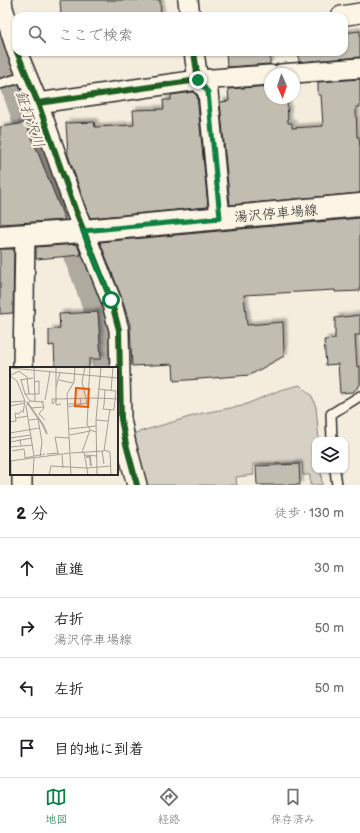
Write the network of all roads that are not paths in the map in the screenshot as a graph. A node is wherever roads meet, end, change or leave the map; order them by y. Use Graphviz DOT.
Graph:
graph roads {
  1 [pos="2,0"];
  2 [pos="188,0"];
  3 [pos="190,12"];
  4 [pos="360,13"];
  5 [pos="348,15"];
  6 [pos="12,36"];
  7 [pos="19,56"];
  8 [pos="195,56"];
  9 [pos="360,68"];
  10 [pos="300,73"];
  11 [pos="264,75"];
  12 [pos="26,76"];
  13 [pos="198,80"];
  14 [pos="0,84"];
  15 [pos="38,103"];
  16 [pos="360,205"];
  17 [pos="220,218"];
  18 [pos="83,231"];
  19 [pos="25,235"];
  20 [pos="0,237"];
  21 [pos="23,367"];
  22 [pos="360,396"];
  23 [pos="332,437"];
  24 [pos="335,473"];
  25 [pos="137,485"];
  26 [pos="337,485"];
  1 -- 6 [label="street"];
  2 -- 3 [label="street"];
  4 -- 5 [label="street"];
  7 -- 12 [label="street"];
  8 -- 13 [label="street"];
  9 -- 10 [label="street"];
  11 -- 13 [label="street"];
  12 -- 14 [label="lane"];
  12 -- 15 [label="street"];
  13 -- 15 [label="street"];
  13 -- 17 [label="street"];
  15 -- 18 [label="street"];
  16 -- 17 [label="main road, 湯沢停車場線"];
  17 -- 18 [label="main road, 湯沢停車場線"];
  18 -- 19 [label="main road, 湯沢停車場線"];
  18 -- 25 [label="street"];
  19 -- 20 [label="main road, 湯沢停車場線"];
  19 -- 21 [label="street"];
  22 -- 23 [label="lane"];
  24 -- 26 [label="lane"];
}
